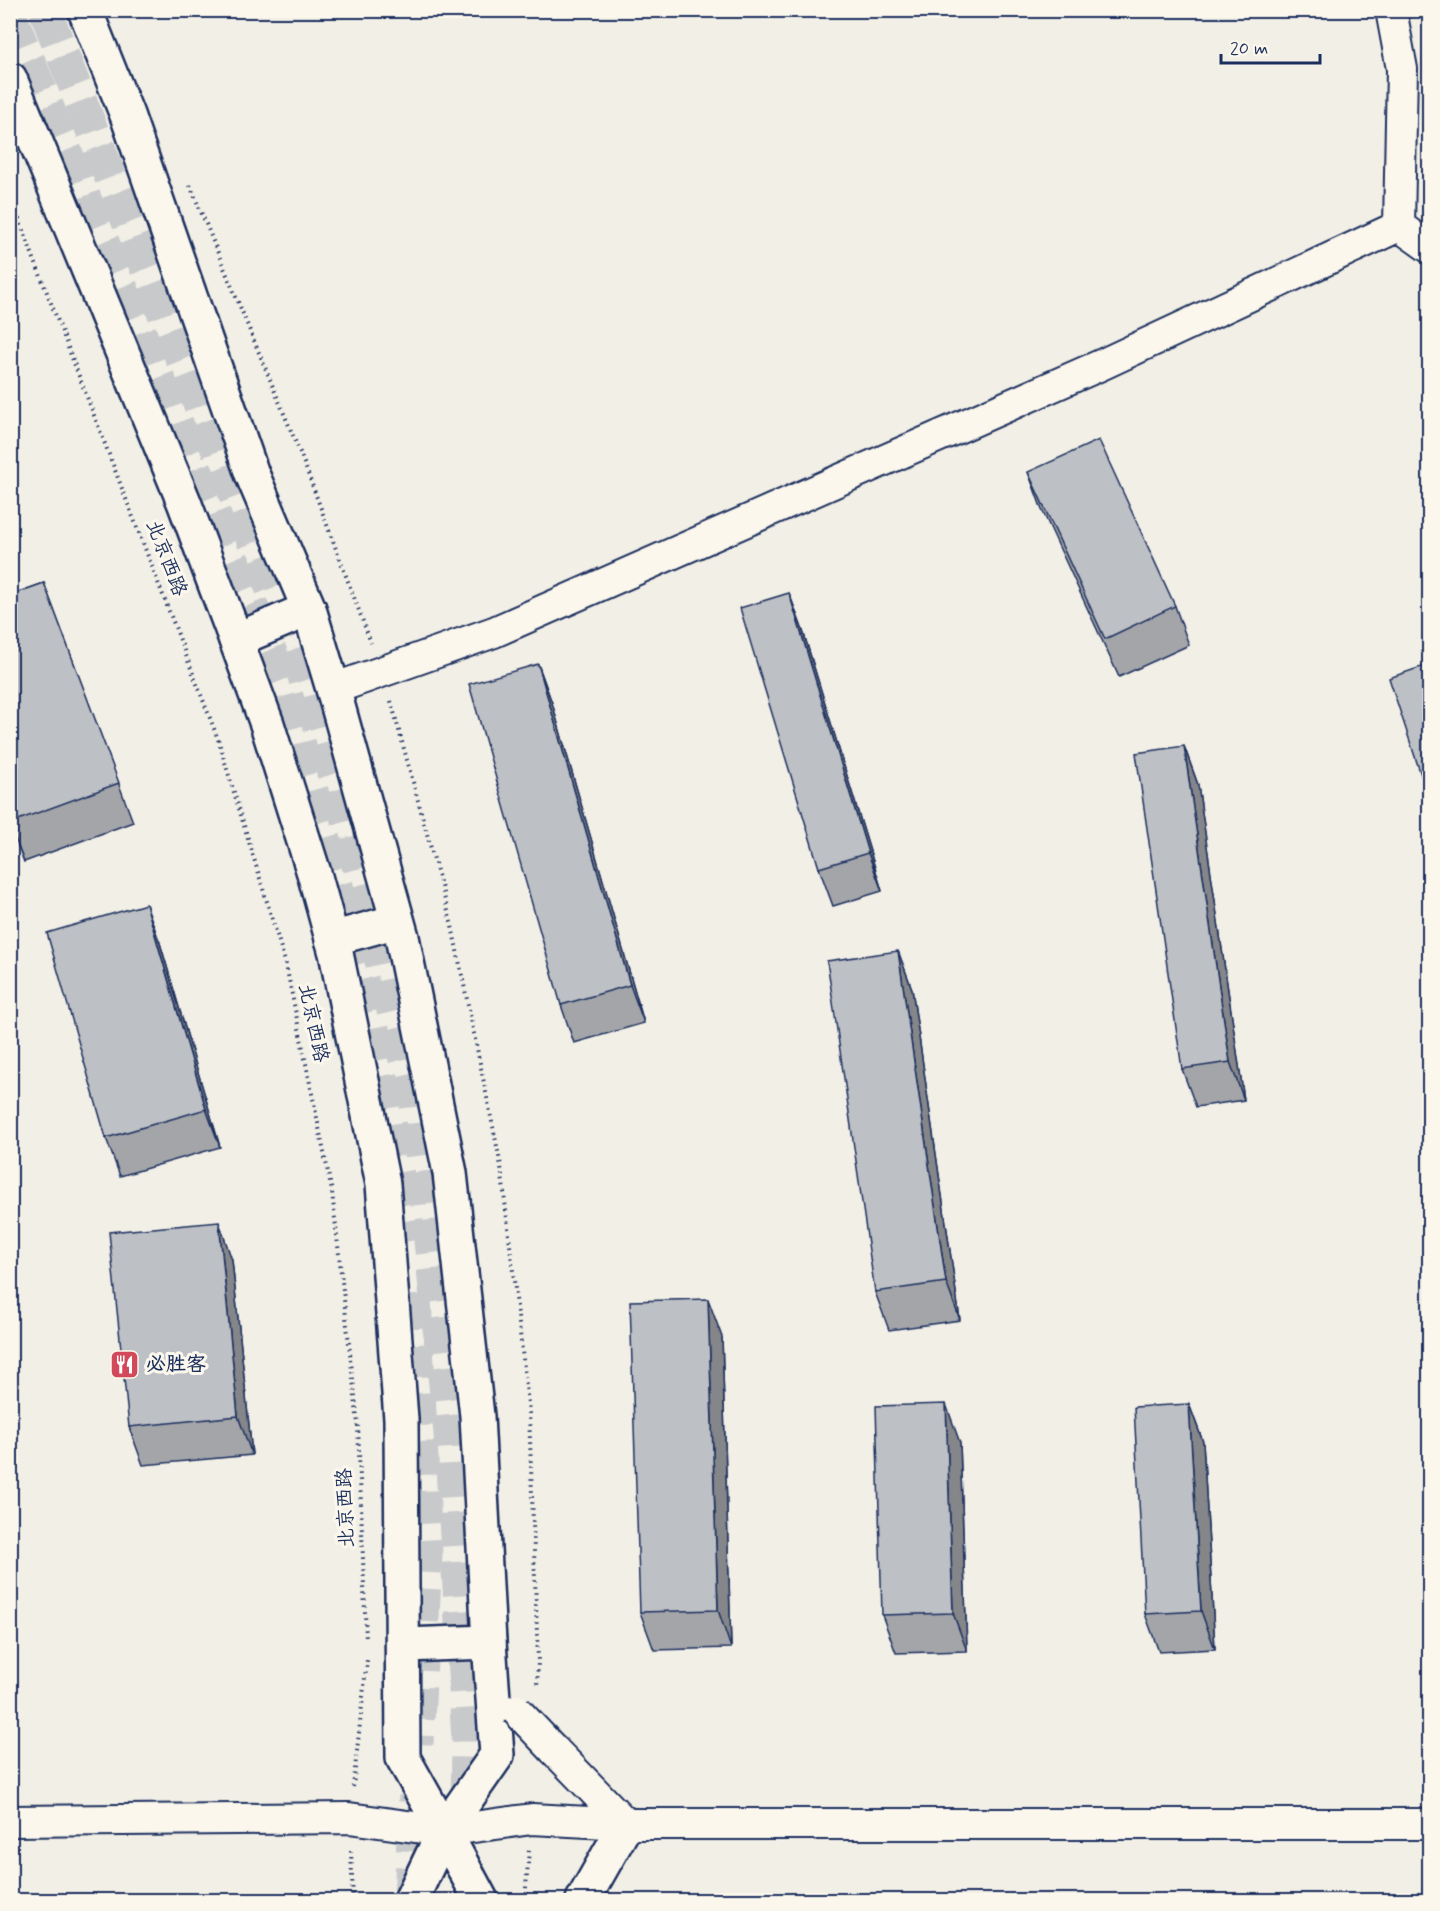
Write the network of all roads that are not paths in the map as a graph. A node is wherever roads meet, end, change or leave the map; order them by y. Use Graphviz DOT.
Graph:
graph roads {
  1 [pos="85,10"];
  2 [pos="1391,10"];
  3 [pos="10,80"];
  4 [pos="1399,226"];
  5 [pos="1430,248"];
  6 [pos="309,609"];
  7 [pos="236,640"];
  8 [pos="333,689"];
  9 [pos="397,921"];
  10 [pos="332,939"];
  11 [pos="489,1642"];
  12 [pos="404,1646"];
  13 [pos="492,1685"];
  14 [pos="10,1821"];
  15 [pos="626,1824"];
  16 [pos="1430,1824"];
  17 [pos="444,1831"];
  18 [pos="411,1900"];
  19 [pos="481,1900"];
  20 [pos="583,1900"];
  1 -- 6 [label="main road"];
  2 -- 4 [label="street"];
  3 -- 7 [label="main road"];
  4 -- 5 [label="street"];
  4 -- 8 [label="street"];
  6 -- 7 [label="main road"];
  6 -- 8 [label="main road"];
  7 -- 10 [label="main road"];
  8 -- 9 [label="main road"];
  9 -- 10 [label="main road"];
  9 -- 11 [label="main road"];
  10 -- 12 [label="main road"];
  11 -- 12 [label="main road"];
  11 -- 13 [label="main road"];
  12 -- 17 [label="main road"];
  13 -- 15 [label="street, bridge"];
  13 -- 17 [label="main road"];
  14 -- 17 [label="street"];
  15 -- 16 [label="street"];
  15 -- 17 [label="street"];
  15 -- 20 [label="main road"];
  17 -- 18 [label="main road"];
  17 -- 19 [label="main road"];
}
